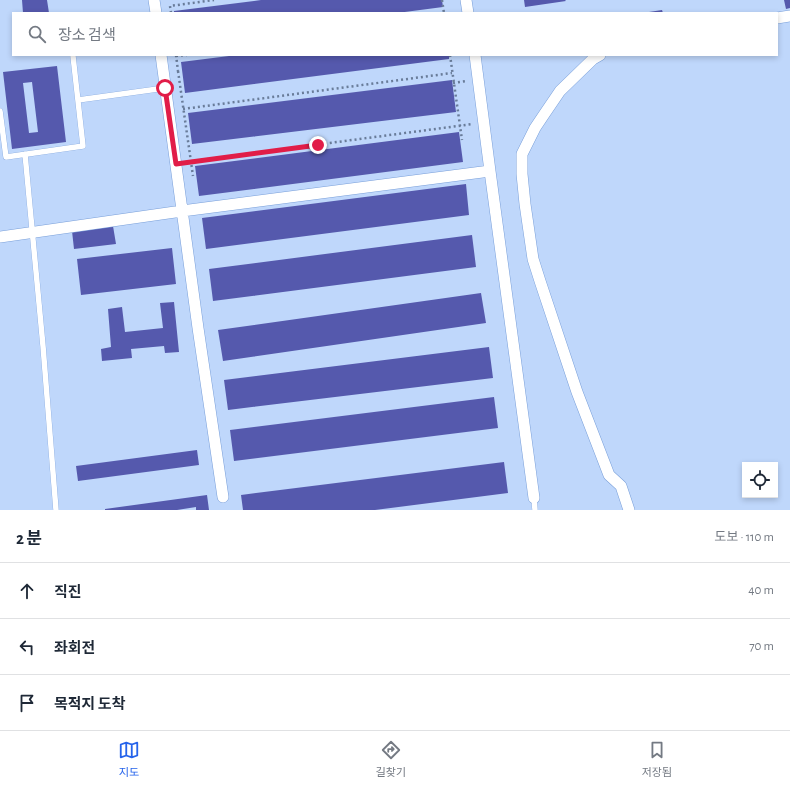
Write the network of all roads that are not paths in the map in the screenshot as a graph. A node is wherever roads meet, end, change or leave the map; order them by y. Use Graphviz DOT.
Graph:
graph roads {
  1 [pos="154,0"];
  2 [pos="466,0"];
  3 [pos="156,12"];
  4 [pos="468,12"];
  5 [pos="790,16"];
  6 [pos="778,18"];
  7 [pos="73,56"];
  8 [pos="161,56"];
  9 [pos="475,56"];
  10 [pos="598,56"];
  11 [pos="165,88"];
  12 [pos="78,100"];
  13 [pos="0,111"];
  14 [pos="25,154"];
  15 [pos="490,172"];
  16 [pos="182,211"];
  17 [pos="32,233"];
  18 [pos="0,237"];
  19 [pos="223,497"];
  20 [pos="534,498"];
  21 [pos="56,510"];
  22 [pos="535,510"];
  23 [pos="629,510"];
  1 -- 3 [label="street"];
  2 -- 4 [label="street"];
  5 -- 6 [label="street"];
  7 -- 12 [label="lane"];
  8 -- 11 [label="street"];
  9 -- 15 [label="street"];
  10 -- 23 [label="street"];
  11 -- 12 [label="lane"];
  11 -- 16 [label="street"];
  12 -- 14 [label="lane"];
  13 -- 14 [label="lane"];
  14 -- 17 [label="lane"];
  15 -- 16 [label="street"];
  15 -- 20 [label="street"];
  16 -- 17 [label="street"];
  16 -- 19 [label="street"];
  17 -- 18 [label="street"];
  17 -- 21 [label="lane"];
  20 -- 22 [label="lane"];
}
